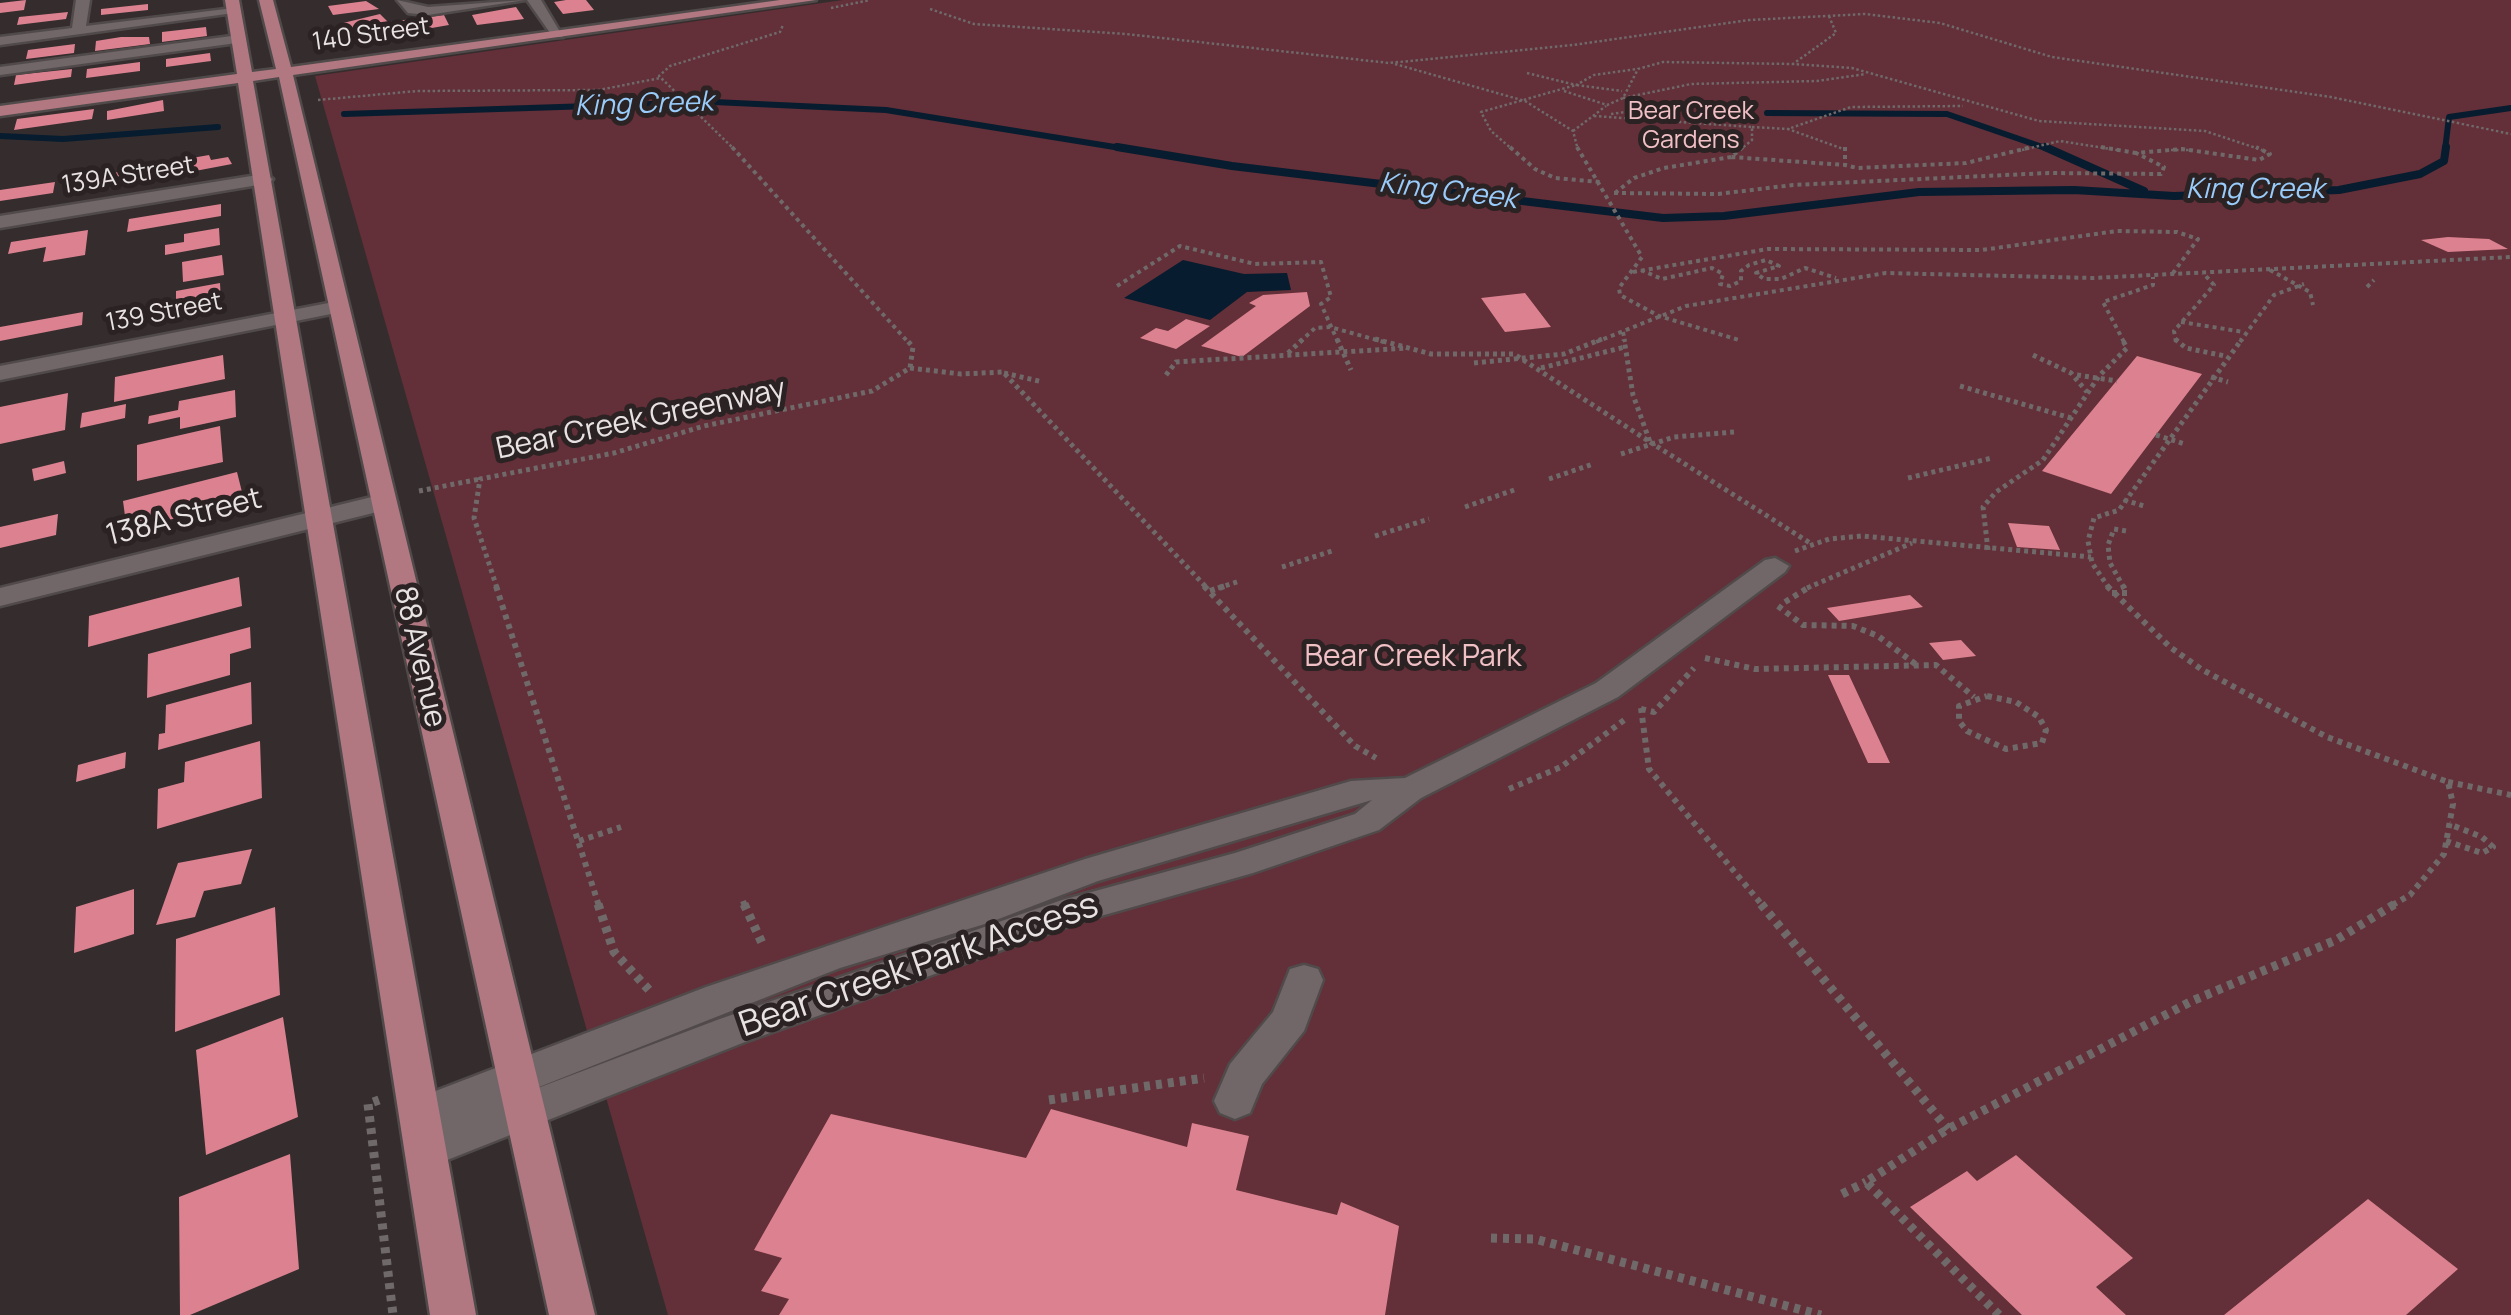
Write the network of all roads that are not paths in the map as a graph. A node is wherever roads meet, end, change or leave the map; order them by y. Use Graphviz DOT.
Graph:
graph roads {
  1 [pos="83,0"];
  2 [pos="266,0"];
  3 [pos="404,0"];
  4 [pos="518,0"];
  5 [pos="534,0"];
  6 [pos="757,0"];
  7 [pos="809,0"];
  8 [pos="233,6"];
  9 [pos="79,30"];
  10 [pos="556,31"];
  11 [pos="0,40"];
  12 [pos="239,40"];
  13 [pos="285,68"];
  14 [pos="0,71"];
  15 [pos="245,73"];
  16 [pos="0,102"];
  17 [pos="0,111"];
  18 [pos="264,179"];
  19 [pos="0,222"];
  20 [pos="339,307"];
  21 [pos="288,317"];
  22 [pos="0,373"];
  23 [pos="402,496"];
  24 [pos="320,518"];
  25 [pos="1775,566"];
  26 [pos="0,597"];
  27 [pos="1304,980"];
  28 [pos="1228,1089"];
  29 [pos="520,1095"];
  30 [pos="425,1132"];
  31 [pos="453,1315"];
  32 [pos="572,1315"];
  1 -- 9 [label="street"];
  2 -- 13 [label="main road, 88 Avenue"];
  3 -- 4 [label="street"];
  5 -- 10 [label="street"];
  6 -- 10 [label="main road, 140 Street"];
  7 -- 10 [label="main road, 140 Street"];
  8 -- 9 [label="street"];
  8 -- 12 [label="main road"];
  9 -- 11 [label="street"];
  10 -- 13 [label="main road, 140 Street"];
  12 -- 14 [label="street"];
  12 -- 15 [label="main road"];
  13 -- 15 [label="main road, 140 Street"];
  13 -- 20 [label="main road, 88 Avenue"];
  15 -- 16 [label="main road, 140 Street"];
  15 -- 17 [label="main road, 140 Street"];
  15 -- 18 [label="main road"];
  18 -- 19 [label="street, 139A Street"];
  18 -- 21 [label="main road"];
  20 -- 21 [label="street, 139 Street"];
  20 -- 23 [label="main road, 88 Avenue"];
  21 -- 22 [label="street, 139 Street"];
  21 -- 24 [label="main road"];
  23 -- 24 [label="street, 138A Street"];
  23 -- 29 [label="main road, 88 Avenue"];
  24 -- 26 [label="street, 138A Street"];
  24 -- 30 [label="main road"];
  25 -- 29 [label="street, Bear Creek Park Access"];
  27 -- 28 [label="street"];
  29 -- 30 [label="street, Bear Creek Park Access"];
  29 -- 32 [label="main road, 88 Avenue"];
  30 -- 31 [label="main road"];
}
